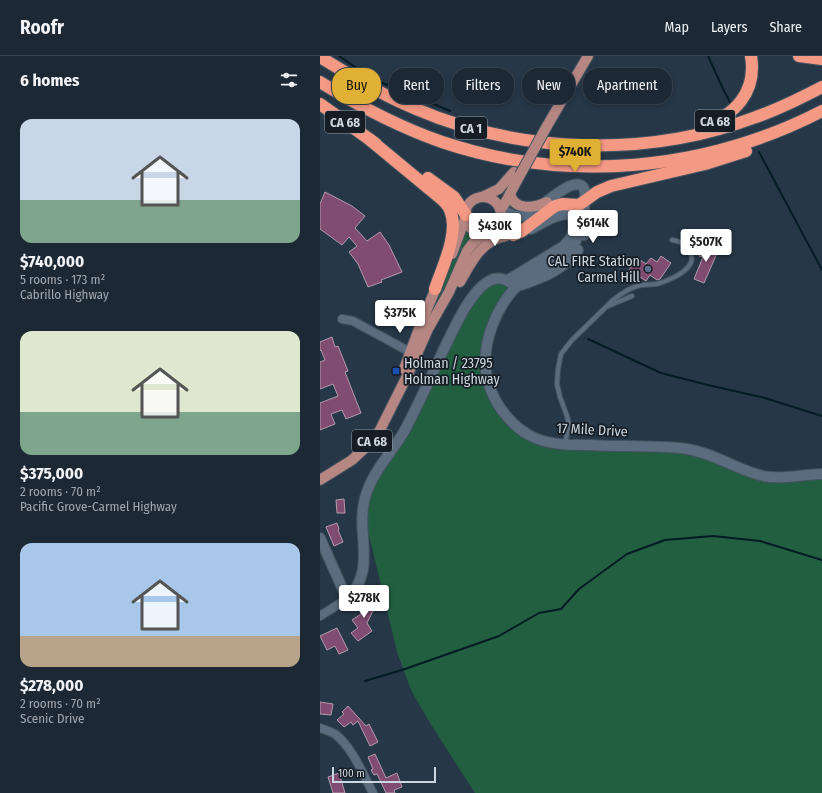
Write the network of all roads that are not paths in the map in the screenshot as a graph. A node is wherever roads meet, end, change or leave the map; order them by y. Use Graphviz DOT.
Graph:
graph roads {
  1 [pos="588,56"];
  2 [pos="751,56"];
  3 [pos="799,56"];
  4 [pos="320,57"];
  5 [pos="822,59"];
  6 [pos="320,82"];
  7 [pos="822,87"];
  8 [pos="320,104"];
  9 [pos="822,111"];
  10 [pos="798,123"];
  11 [pos="370,140"];
  12 [pos="637,143"];
  13 [pos="517,173"];
  14 [pos="510,194"];
  15 [pos="480,198"];
  16 [pos="547,202"];
  17 [pos="585,202"];
  18 [pos="501,210"];
  19 [pos="466,216"];
  20 [pos="487,233"];
  21 [pos="509,235"];
  22 [pos="672,240"];
  23 [pos="512,284"];
  24 [pos="435,289"];
  25 [pos="632,296"];
  26 [pos="442,306"];
  27 [pos="606,307"];
  28 [pos="342,319"];
  29 [pos="410,352"];
  30 [pos="396,396"];
  31 [pos="565,444"];
  32 [pos="822,474"];
  33 [pos="320,480"];
  34 [pos="321,541"];
  35 [pos="347,599"];
  36 [pos="320,616"];
  37 [pos="320,728"];
  38 [pos="373,793"];
  1 -- 13 [label="main road, CA 68, bridge"];
  2 -- 12 [label="highway, CA 68"];
  3 -- 5 [label="highway"];
  4 -- 12 [label="highway, CA 1"];
  6 -- 10 [label="highway, CA 1"];
  7 -- 12 [label="highway, CA 1"];
  8 -- 11 [label="highway, CA 68"];
  9 -- 10 [label="highway, CA 1"];
  10 -- 17 [label="highway"];
  11 -- 19 [label="highway"];
  11 -- 24 [label="highway"];
  13 -- 14 [label="main road, CA 68"];
  13 -- 15 [label="main road, CA 68"];
  14 -- 16 [label="main road"];
  14 -- 18 [label="main road, CA 68"];
  15 -- 18 [label="main road"];
  15 -- 19 [label="main road, CA 68"];
  16 -- 17 [label="main road"];
  16 -- 18 [label="main road"];
  17 -- 21 [label="highway"];
  17 -- 23 [label="main road"];
  18 -- 20 [label="main road, CA 68"];
  19 -- 20 [label="main road"];
  19 -- 24 [label="main road, CA 68"];
  20 -- 21 [label="main road"];
  20 -- 26 [label="main road, CA 68"];
  21 -- 23 [label="main road"];
  21 -- 26 [label="main road"];
  22 -- 27 [label="lane"];
  23 -- 31 [label="main road, 17 Mile Drive"];
  23 -- 35 [label="main road"];
  24 -- 29 [label="main road, CA 68"];
  25 -- 27 [label="lane"];
  26 -- 30 [label="main road, CA 68"];
  27 -- 31 [label="lane"];
  28 -- 29 [label="street"];
  29 -- 30 [label="main road, CA 68"];
  30 -- 33 [label="main road, CA 68"];
  31 -- 32 [label="main road, 17 Mile Drive"];
  34 -- 35 [label="main road"];
  35 -- 36 [label="street"];
  37 -- 38 [label="street"];
}
